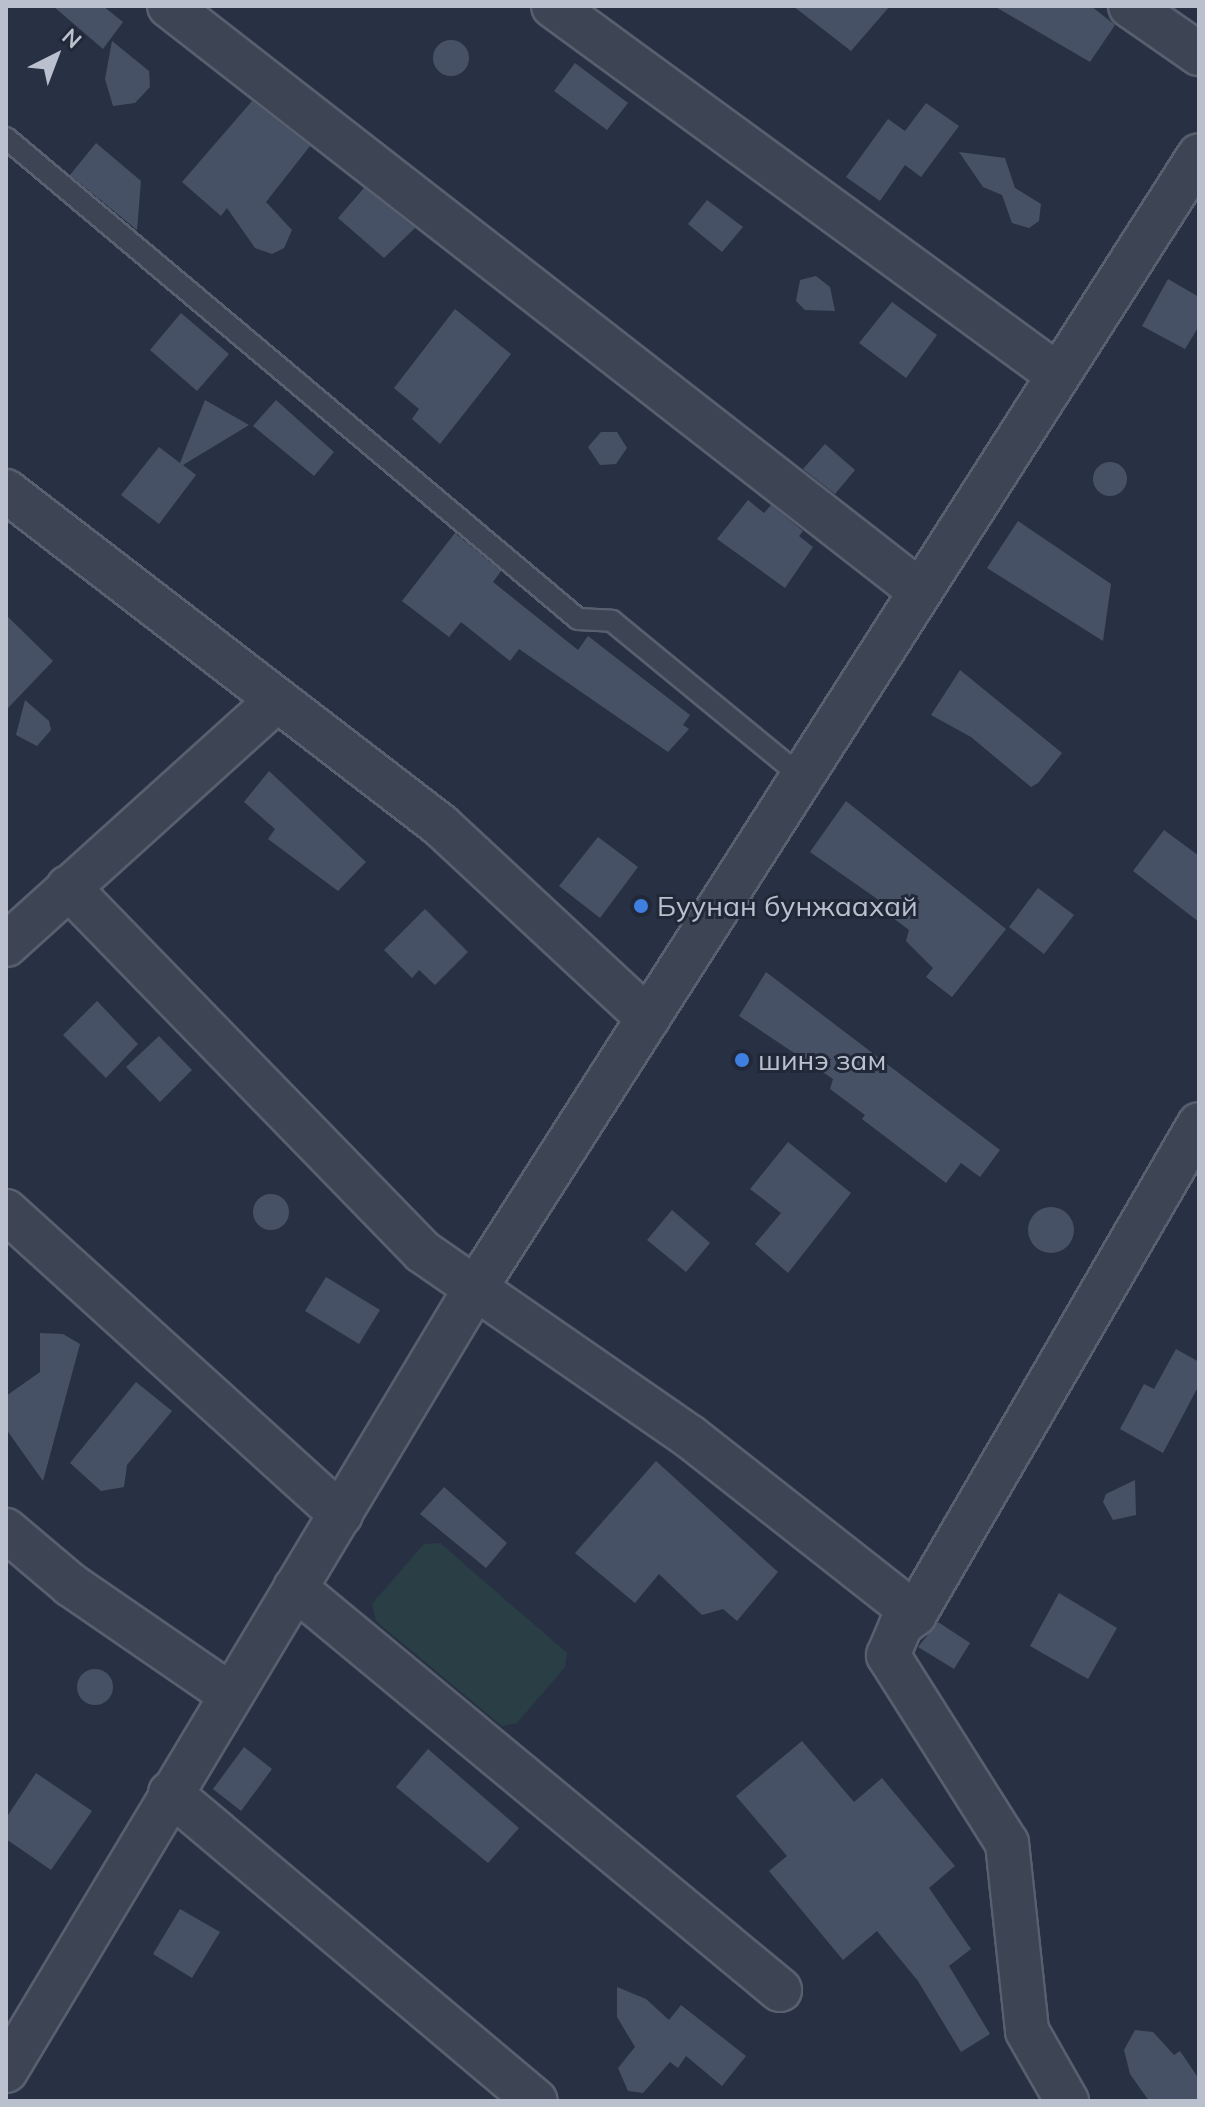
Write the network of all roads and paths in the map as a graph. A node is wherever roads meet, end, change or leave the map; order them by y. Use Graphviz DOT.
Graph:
graph roads {
  1 [pos="553,6"];
  2 [pos="1130,6"];
  3 [pos="177,8"];
  4 [pos="1199,54"];
  5 [pos="6,138"];
  6 [pos="1199,155"];
  7 [pos="1058,375"];
  8 [pos="6,491"];
  9 [pos="920,591"];
  10 [pos="277,700"];
  11 [pos="802,777"];
  12 [pos="68,887"];
  13 [pos="6,945"];
  14 [pos="648,1018"];
  15 [pos="1197,1129"];
  16 [pos="6,1211"];
  17 [pos="475,1289"];
  18 [pos="341,1515"];
  19 [pos="6,1530"];
  20 [pos="295,1588"];
  21 [pos="915,1614"];
  22 [pos="228,1693"];
  23 [pos="170,1793"];
  24 [pos="780,1990"];
  25 [pos="6,2071"];
  26 [pos="536,2101"];
  27 [pos="1067,2101"];
  1 -- 7 [label="street"];
  2 -- 4 [label="street"];
  3 -- 9 [label="street"];
  5 -- 11 [label="lane"];
  6 -- 7 [label="street"];
  7 -- 9 [label="street"];
  8 -- 10 [label="street"];
  9 -- 11 [label="street"];
  10 -- 12 [label="street"];
  10 -- 14 [label="street"];
  11 -- 14 [label="street"];
  12 -- 13 [label="street"];
  12 -- 17 [label="street"];
  14 -- 17 [label="street"];
  15 -- 21 [label="street"];
  16 -- 18 [label="street"];
  17 -- 18 [label="street"];
  17 -- 21 [label="street"];
  18 -- 20 [label="street"];
  19 -- 22 [label="street"];
  20 -- 22 [label="street"];
  20 -- 24 [label="street"];
  21 -- 27 [label="street"];
  22 -- 23 [label="street"];
  23 -- 25 [label="street"];
  23 -- 26 [label="street"];
}
